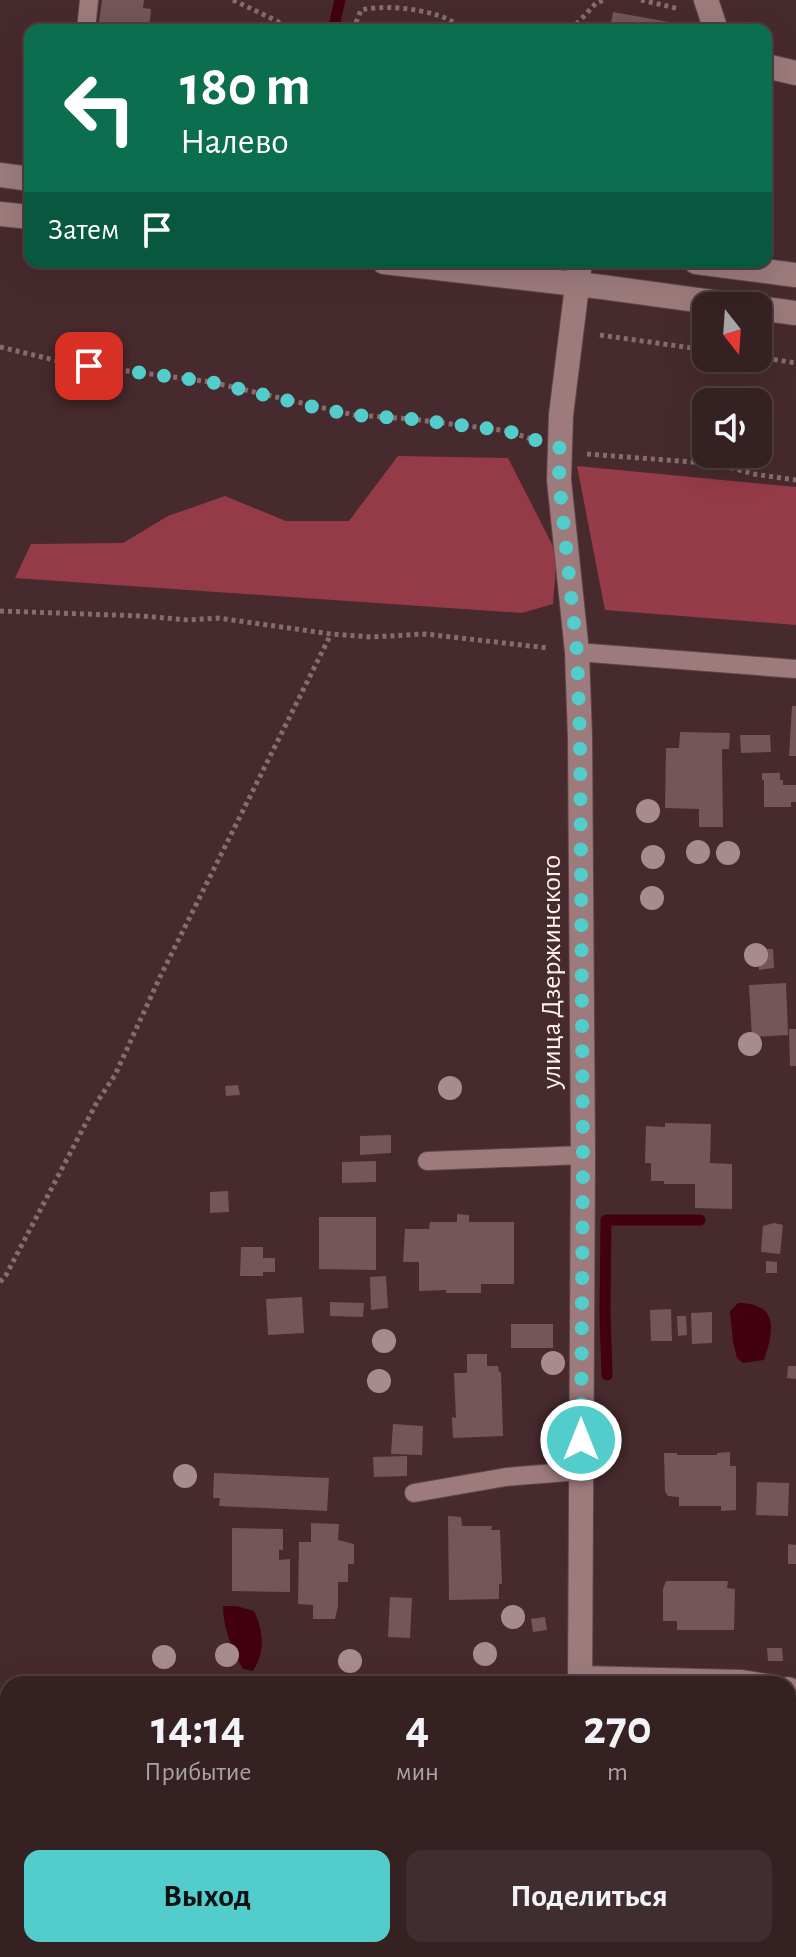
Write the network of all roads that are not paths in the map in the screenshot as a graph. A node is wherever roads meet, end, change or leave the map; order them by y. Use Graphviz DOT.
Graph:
graph roads {
  1 [pos="89,0"];
  2 [pos="706,0"];
  3 [pos="87,24"];
  4 [pos="714,24"];
  5 [pos="772,67"];
  6 [pos="796,73"];
  7 [pos="0,175"];
  8 [pos="24,178"];
  9 [pos="0,214"];
  10 [pos="24,216"];
  11 [pos="490,268"];
  12 [pos="742,268"];
  13 [pos="578,273"];
  14 [pos="796,275"];
  15 [pos="692,296"];
  16 [pos="772,310"];
  17 [pos="796,313"];
  18 [pos="577,652"];
  19 [pos="796,669"];
  20 [pos="583,1155"];
  21 [pos="427,1161"];
  22 [pos="580,1471"];
  23 [pos="414,1493"];
  24 [pos="580,1676"];
  1 -- 3 [label="lane"];
  2 -- 4 [label="street"];
  5 -- 6 [label="street"];
  7 -- 8 [label="street"];
  9 -- 10 [label="street"];
  11 -- 13 [label="street"];
  12 -- 14 [label="street"];
  13 -- 15 [label="street"];
  13 -- 18 [label="street, улица Дзержинского"];
  16 -- 17 [label="street"];
  18 -- 19 [label="lane"];
  18 -- 20 [label="street, улица Дзержинского"];
  20 -- 21 [label="lane"];
  20 -- 22 [label="street, улица Дзержинского"];
  22 -- 23 [label="lane"];
  22 -- 24 [label="street, улица Дзержинского"];
}
